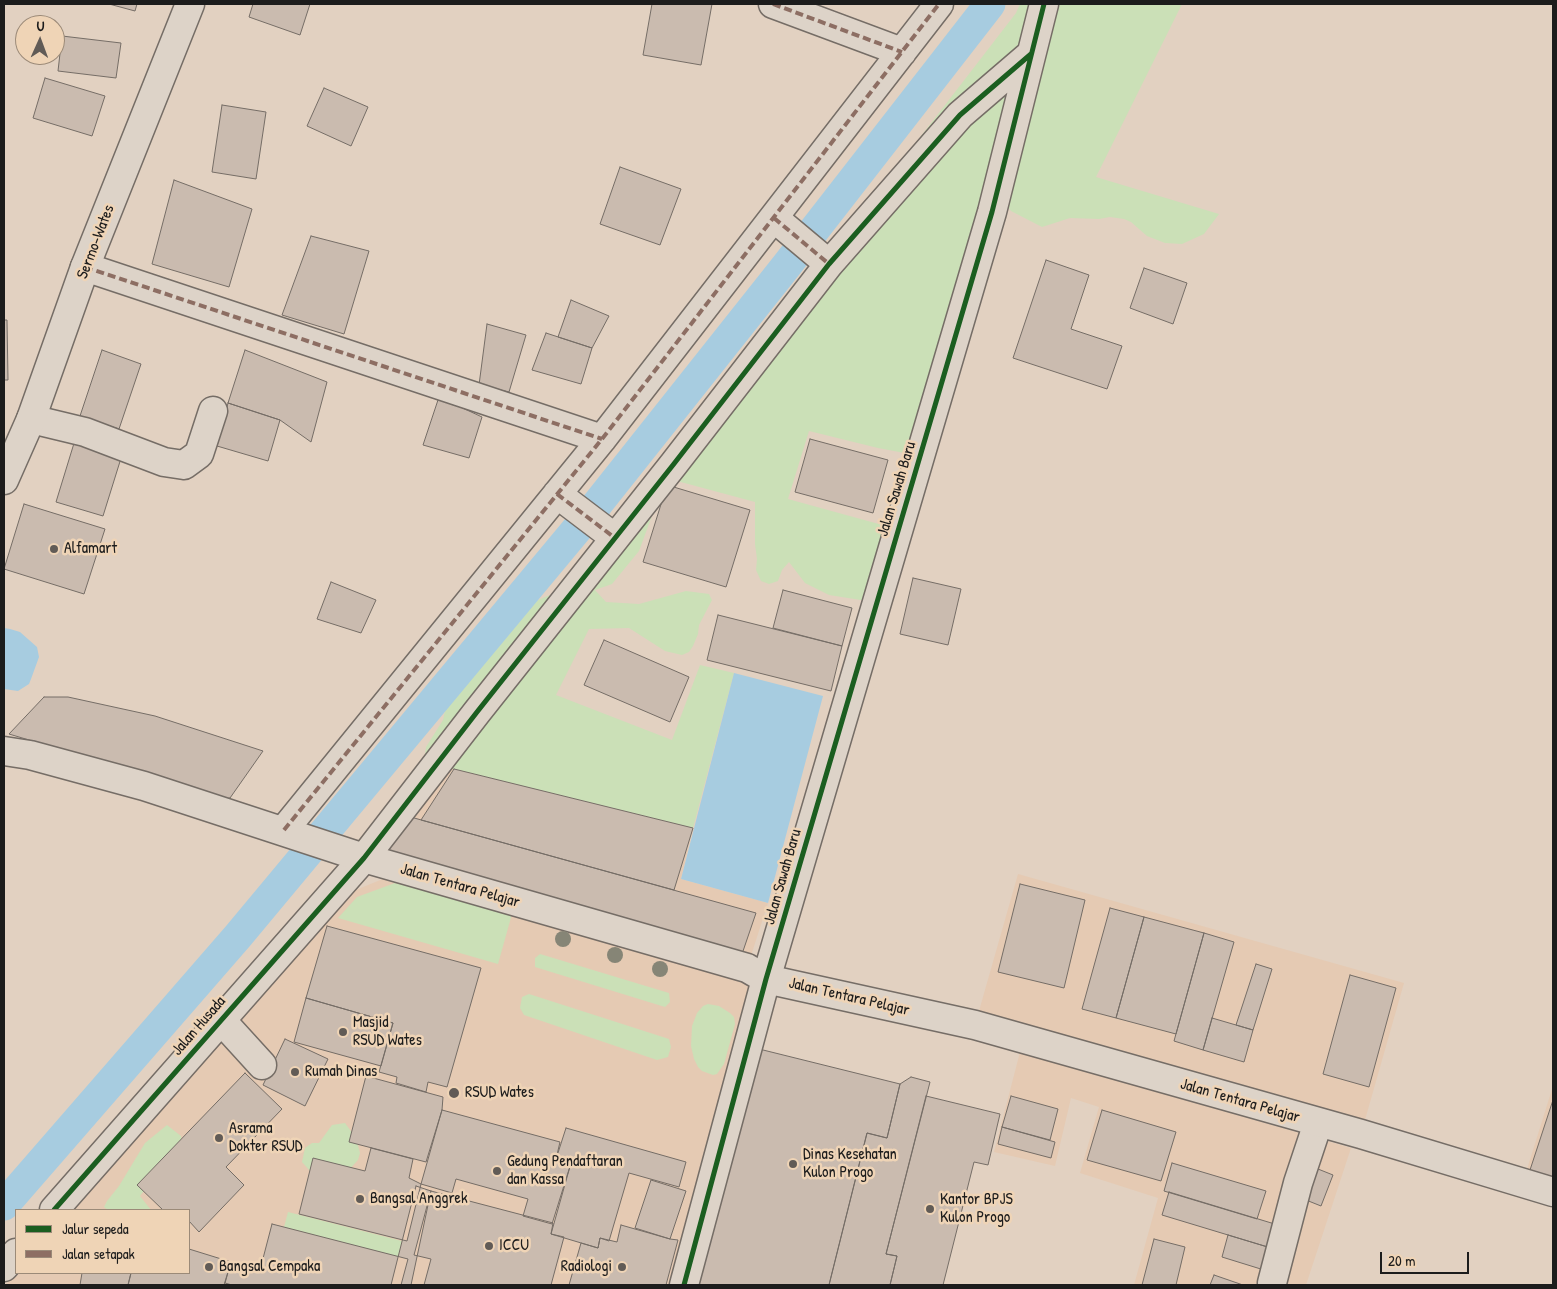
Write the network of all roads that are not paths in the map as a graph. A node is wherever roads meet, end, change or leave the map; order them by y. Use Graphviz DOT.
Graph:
graph roads {
  1 [pos="190,4"];
  2 [pos="773,4"];
  3 [pos="939,4"];
  4 [pos="1044,4"];
  5 [pos="902,52"];
  6 [pos="1031,54"];
  7 [pos="779,222"];
  8 [pos="823,259"];
  9 [pos="86,266"];
  10 [pos="213,411"];
  11 [pos="31,419"];
  12 [pos="602,439"];
  13 [pos="4,480"];
  14 [pos="565,500"];
  15 [pos="608,533"];
  16 [pos="4,751"];
  17 [pos="288,832"];
  18 [pos="364,858"];
  19 [pos="766,979"];
  20 [pos="221,1020"];
  21 [pos="262,1065"];
  22 [pos="1318,1123"];
  23 [pos="1553,1192"];
  24 [pos="55,1209"];
  25 [pos="15,1254"];
  26 [pos="4,1267"];
  27 [pos="1272,1283"];
  28 [pos="684,1285"];
  1 -- 9 [label="street, Sermo-Wates"];
  2 -- 5 [label="street"];
  3 -- 5 [label="street"];
  4 -- 6 [label="street, Jalan Sawah Baru"];
  5 -- 7 [label="street"];
  6 -- 8 [label="street, Jalan Husada"];
  6 -- 19 [label="street, Jalan Sawah Baru"];
  7 -- 8 [label="street"];
  7 -- 12 [label="street"];
  8 -- 15 [label="street, Jalan Husada"];
  9 -- 11 [label="street, Sermo-Wates"];
  9 -- 12 [label="street"];
  10 -- 11 [label="street"];
  11 -- 13 [label="street, Sermo-Wates"];
  12 -- 14 [label="street"];
  14 -- 15 [label="street"];
  14 -- 17 [label="street"];
  15 -- 18 [label="street, Jalan Husada"];
  16 -- 17 [label="street, Jalan Tentara Pelajar"];
  17 -- 18 [label="street, Jalan Tentara Pelajar"];
  18 -- 19 [label="street, Jalan Tentara Pelajar"];
  18 -- 20 [label="street, Jalan Husada"];
  19 -- 22 [label="street, Jalan Tentara Pelajar"];
  19 -- 28 [label="street, Jalan Sawah Baru"];
  20 -- 21 [label="street"];
  20 -- 24 [label="street, Jalan Husada"];
  22 -- 23 [label="street, Jalan Tentara Pelajar"];
  22 -- 27 [label="street"];
  25 -- 26 [label="street"];
}
